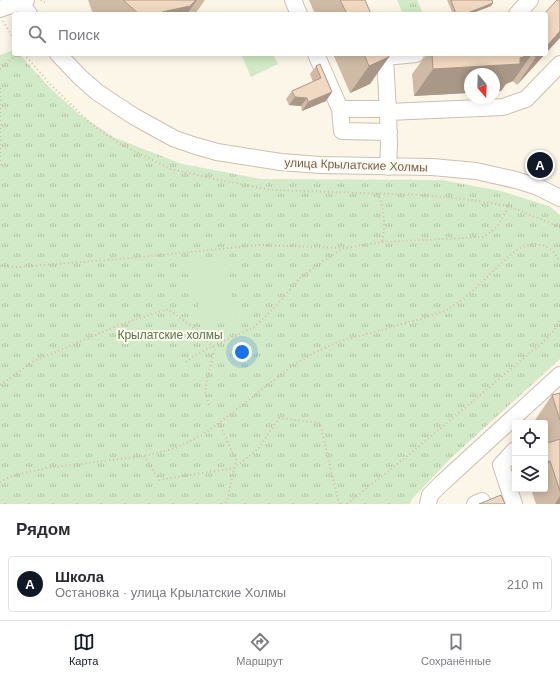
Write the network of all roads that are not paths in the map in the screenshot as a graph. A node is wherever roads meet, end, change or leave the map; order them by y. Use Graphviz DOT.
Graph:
graph roads {
  1 [pos="293,0"];
  2 [pos="530,0"];
  3 [pos="24,4"];
  4 [pos="0,9"];
  5 [pos="298,12"];
  6 [pos="519,12"];
  7 [pos="60,56"];
  8 [pos="317,56"];
  9 [pos="384,56"];
  10 [pos="560,64"];
  11 [pos="340,109"];
  12 [pos="388,111"];
  13 [pos="389,132"];
  14 [pos="388,166"];
  15 [pos="560,198"];
  16 [pos="559,379"];
  17 [pos="507,424"];
  18 [pos="512,439"];
  19 [pos="512,452"];
  20 [pos="428,504"];
  21 [pos="514,504"];
  1 -- 5 [label="street"];
  2 -- 6 [label="street"];
  3 -- 4 [label="street"];
  7 -- 14 [label="street, улица Крылатские Холмы"];
  8 -- 11 [label="street"];
  9 -- 12 [label="street"];
  10 -- 12 [label="street"];
  11 -- 12 [label="street"];
  11 -- 13 [label="street"];
  12 -- 13 [label="street"];
  13 -- 14 [label="street"];
  14 -- 15 [label="street, улица Крылатские Холмы"];
  16 -- 17 [label="street"];
  17 -- 18 [label="street"];
  17 -- 20 [label="street"];
  19 -- 21 [label="street"];
}
